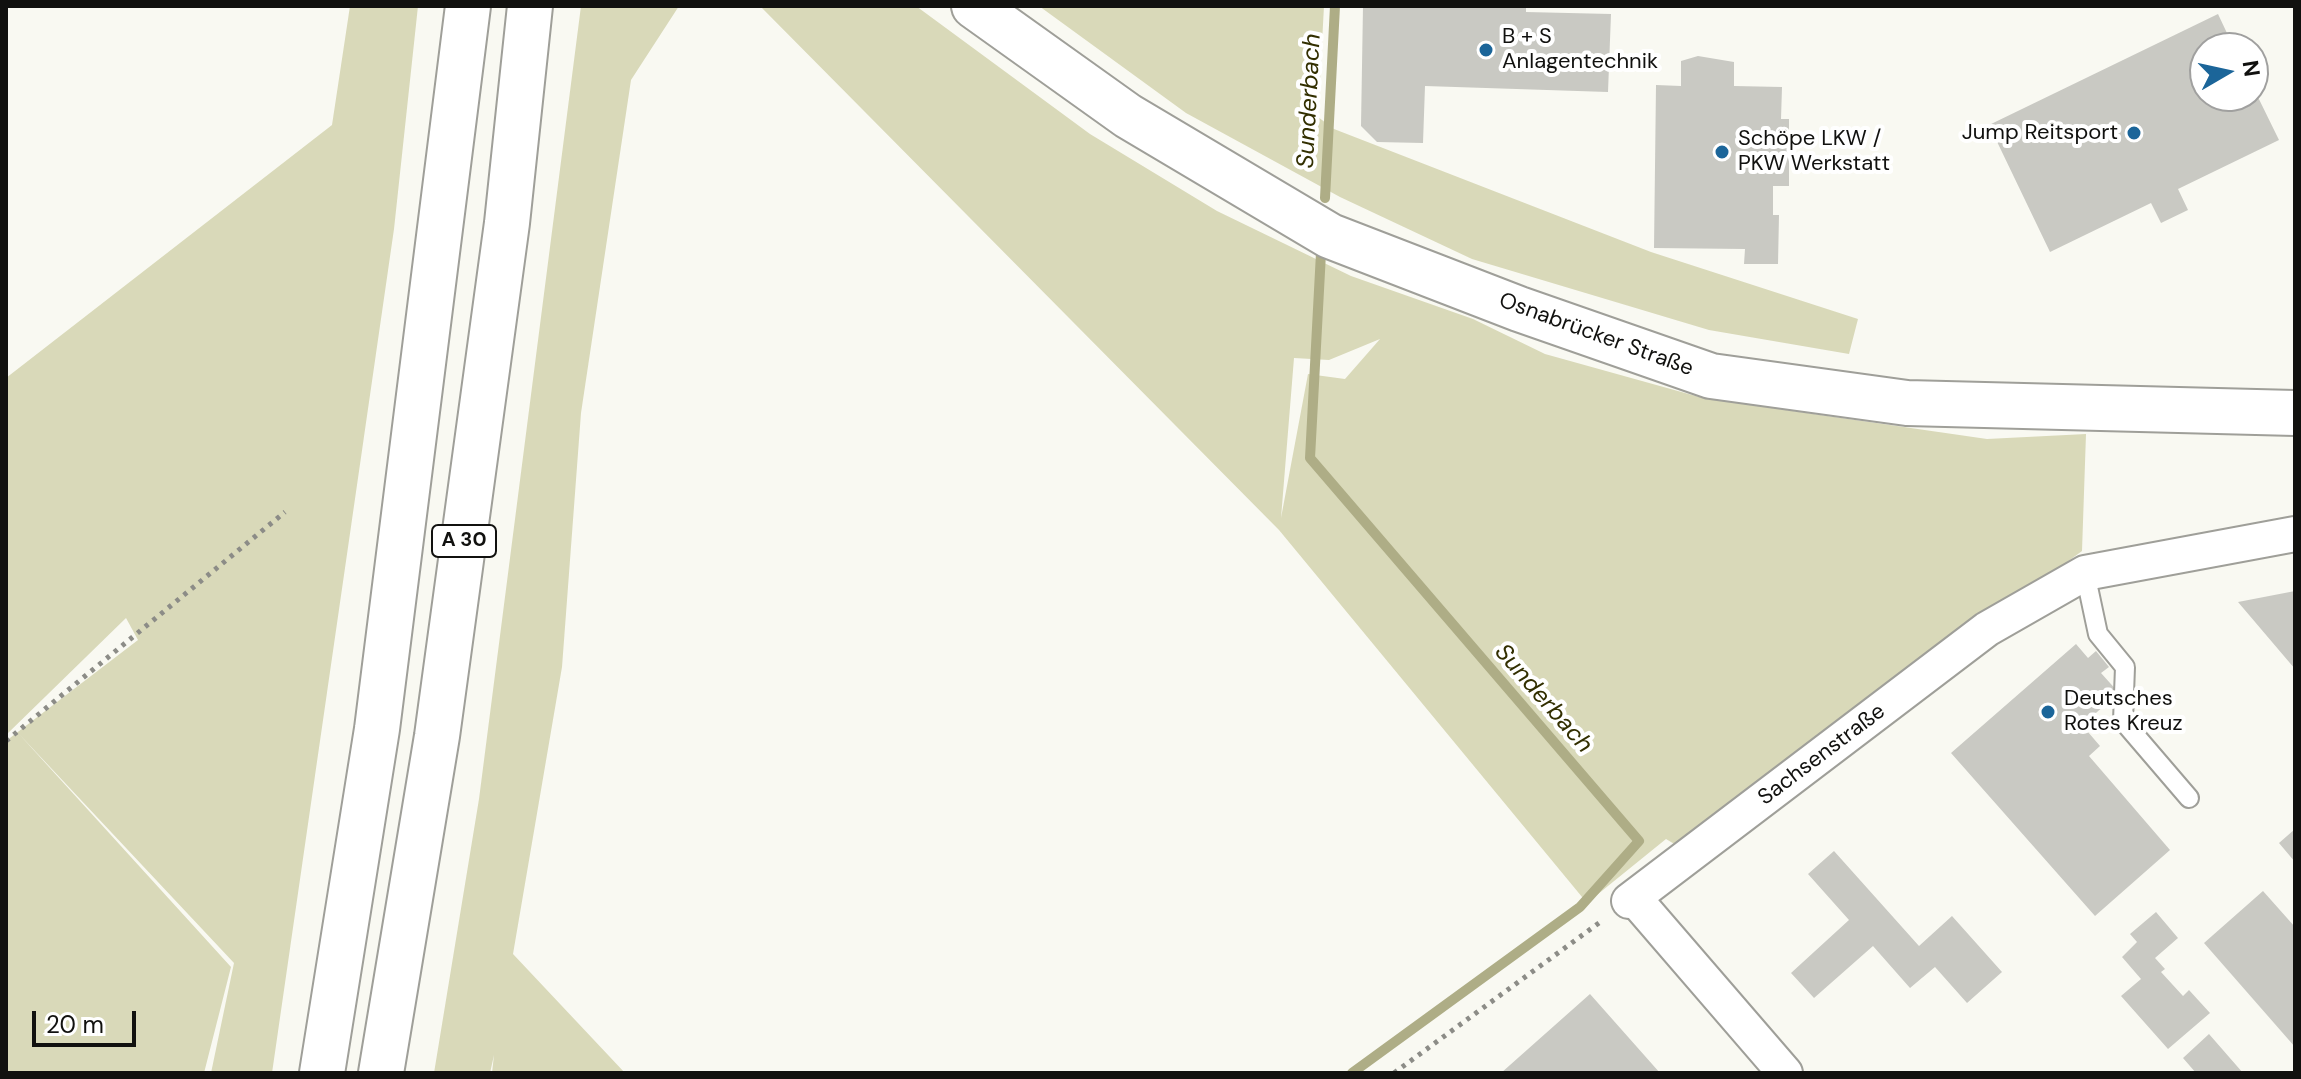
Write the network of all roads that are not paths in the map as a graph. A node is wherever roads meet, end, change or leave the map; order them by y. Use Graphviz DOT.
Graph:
graph roads {
  1 [pos="468,6"];
  2 [pos="530,6"];
  3 [pos="974,6"];
  4 [pos="2295,413"];
  5 [pos="2295,534"];
  6 [pos="2085,573"];
  7 [pos="2189,798"];
  8 [pos="322,1073"];
  9 [pos="381,1073"];
  10 [pos="1785,1073"];
  1 -- 8 [label="main road, A 30"];
  2 -- 9 [label="main road, A 30"];
  3 -- 4 [label="main road, Osnabrücker Straße"];
  5 -- 6 [label="street, Sachsenstraße"];
  6 -- 7 [label="lane"];
  6 -- 10 [label="street, Sachsenstraße"];
}
